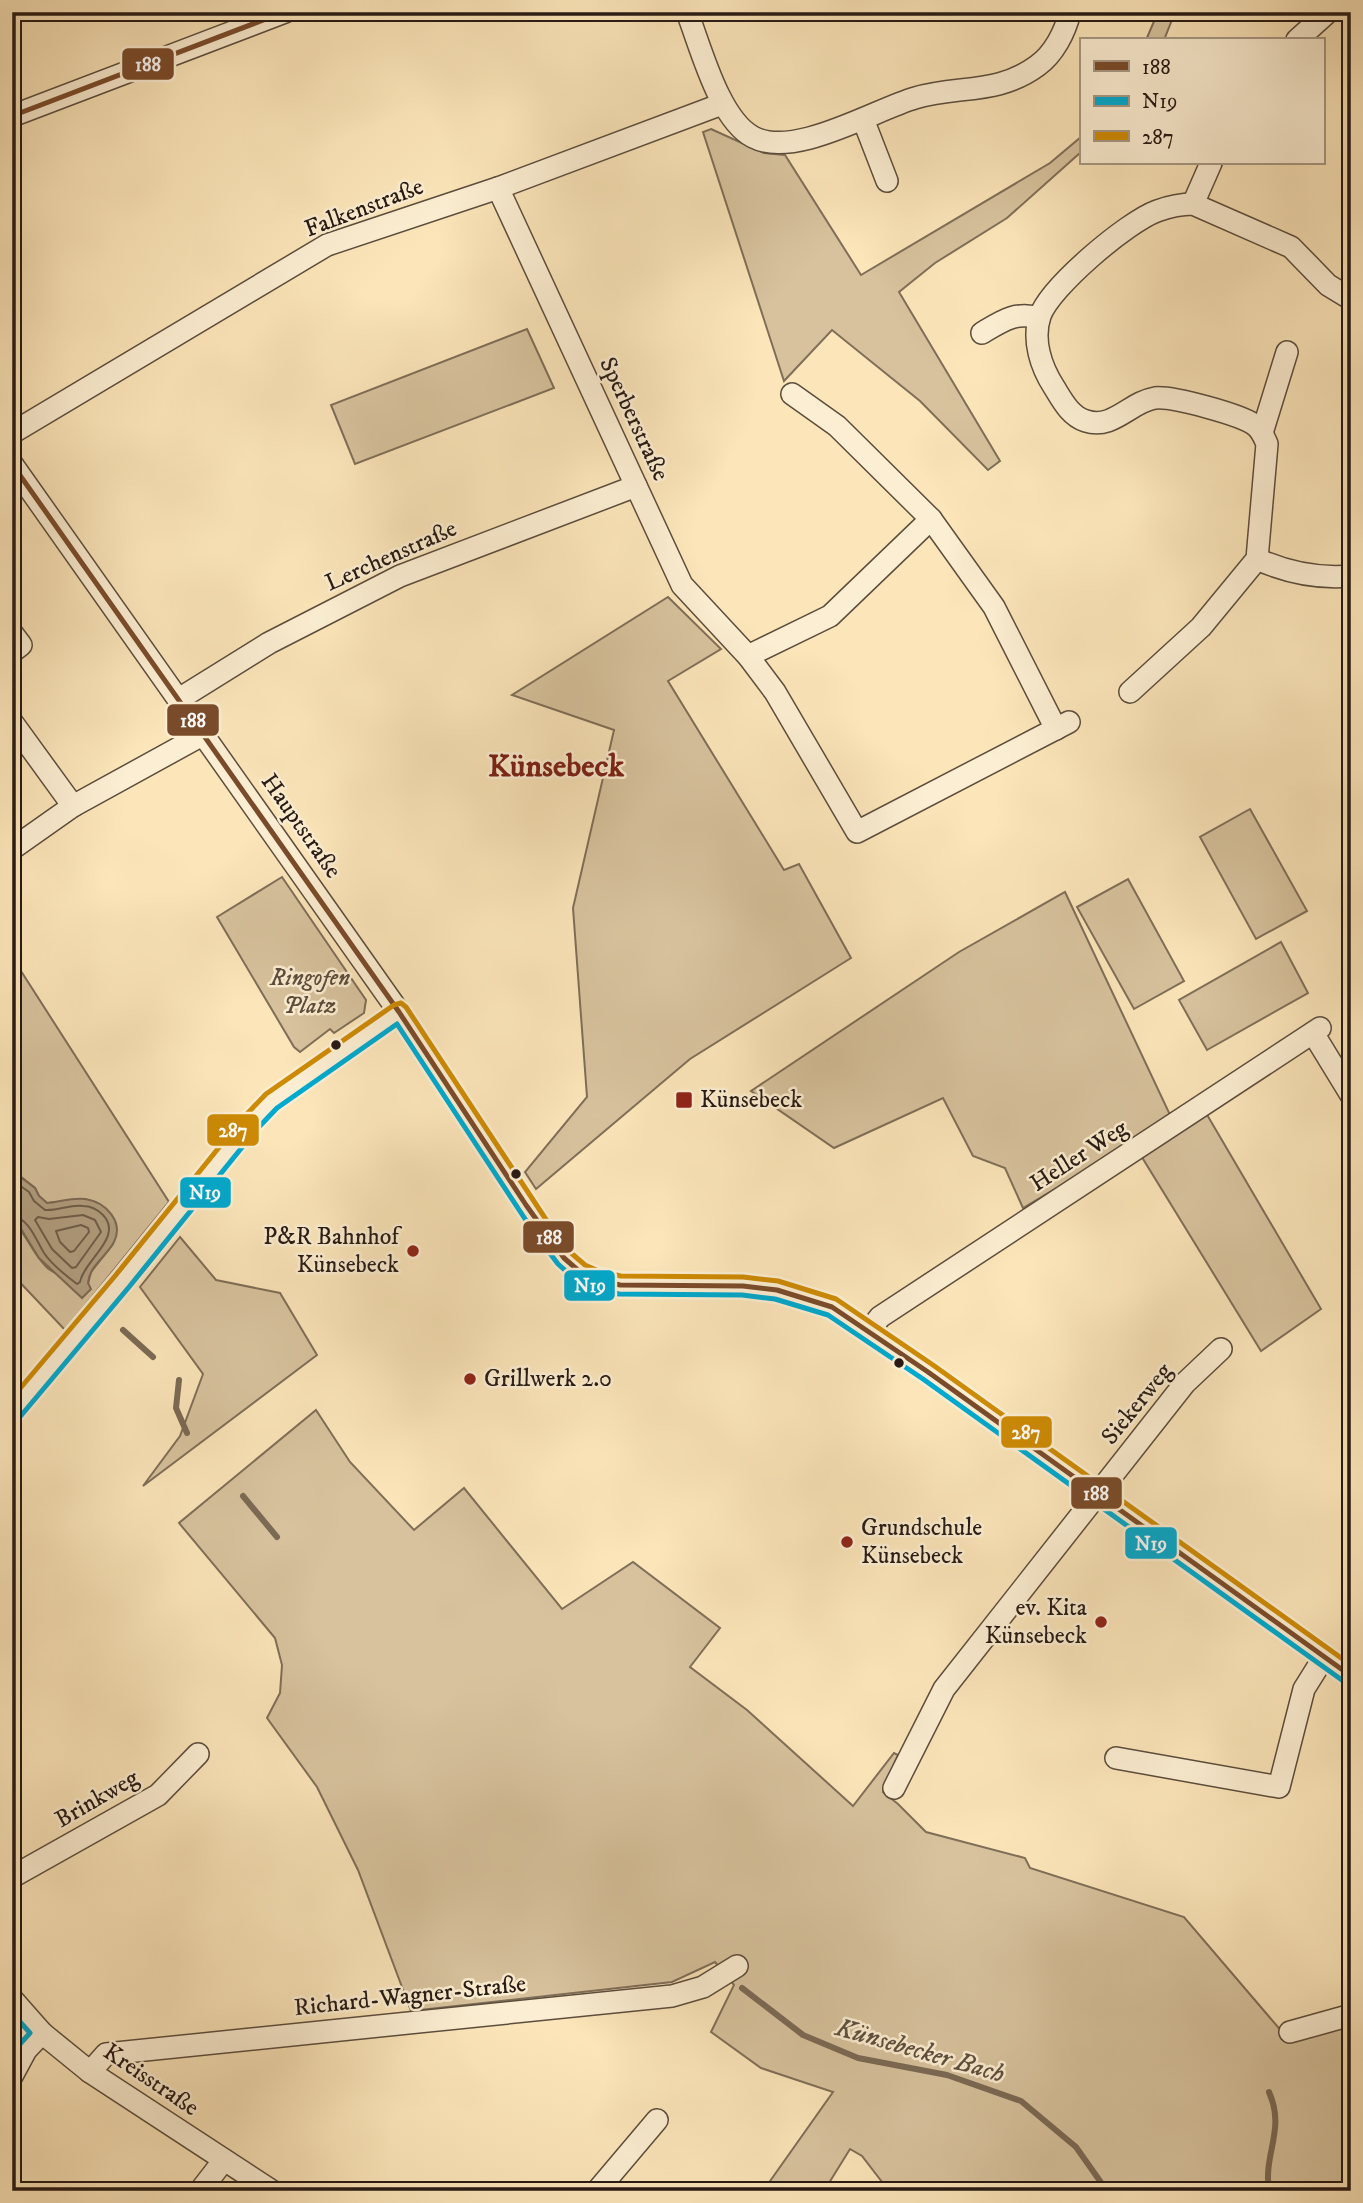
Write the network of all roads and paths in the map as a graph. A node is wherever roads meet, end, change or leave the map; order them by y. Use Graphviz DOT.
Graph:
graph roads {
  1 [pos="285,12"];
  2 [pos="687,12"];
  3 [pos="1070,12"];
  4 [pos="1328,12"];
  5 [pos="1299,38"];
  6 [pos="722,104"];
  7 [pos="12,116"];
  8 [pos="863,119"];
  9 [pos="1211,164"];
  10 [pos="887,181"];
  11 [pos="498,188"];
  12 [pos="1193,204"];
  13 [pos="1351,299"];
  14 [pos="1040,318"];
  15 [pos="982,333"];
  16 [pos="1287,352"];
  17 [pos="792,394"];
  18 [pos="1262,432"];
  19 [pos="12,433"];
  20 [pos="12,464"];
  21 [pos="636,486"];
  22 [pos="931,519"];
  23 [pos="1257,559"];
  24 [pos="1351,576"];
  25 [pos="12,633"];
  26 [pos="12,652"];
  27 [pos="748,656"];
  28 [pos="1130,692"];
  29 [pos="179,699"];
  30 [pos="12,722"];
  31 [pos="204,734"];
  32 [pos="73,806"];
  33 [pos="12,849"];
  34 [pos="399,1013"];
  35 [pos="1351,1095"];
  36 [pos="869,1331"];
  37 [pos="1221,1349"];
  38 [pos="12,1412"];
  39 [pos="1098,1495"];
  40 [pos="1324,1657"];
  41 [pos="1351,1676"];
  42 [pos="198,1754"];
  43 [pos="1116,1758"];
  44 [pos="894,1788"];
  45 [pos="12,1877"];
  46 [pos="737,1966"];
  47 [pos="12,1999"];
  48 [pos="1351,2015"];
  49 [pos="42,2032"];
  50 [pos="1290,2032"];
  51 [pos="90,2072"];
  52 [pos="12,2076"];
  53 [pos="657,2120"];
  54 [pos="224,2160"];
  55 [pos="200,2191"];
  56 [pos="272,2191"];
  57 [pos="597,2191"];
  1 -- 7 [label="street"];
  2 -- 6 [label="street"];
  3 -- 8 [label="street"];
  4 -- 5 [label="street"];
  6 -- 8 [label="street"];
  6 -- 11 [label="street, Falkenstraße"];
  8 -- 10 [label="street"];
  9 -- 12 [label="street"];
  11 -- 19 [label="street, Falkenstraße"];
  11 -- 21 [label="street, Sperberstraße"];
  12 -- 13 [label="street"];
  12 -- 14 [label="street"];
  14 -- 15 [label="street"];
  14 -- 18 [label="street"];
  16 -- 18 [label="street"];
  17 -- 22 [label="street, Sperberstraße"];
  18 -- 23 [label="street"];
  20 -- 29 [label="street, Hauptstraße"];
  21 -- 27 [label="street, Sperberstraße"];
  21 -- 29 [label="street, Lerchenstraße"];
  22 -- 27 [label="street"];
  22 -- 27 [label="street, Sperberstraße"];
  23 -- 24 [label="street"];
  23 -- 28 [label="street"];
  25 -- 26 [label="street"];
  29 -- 31 [label="street, Hauptstraße"];
  30 -- 32 [label="street"];
  31 -- 32 [label="street"];
  31 -- 34 [label="street, Hauptstraße"];
  32 -- 33 [label="street"];
  34 -- 36 [label="street, Hauptstraße"];
  34 -- 38 [label="street"];
  35 -- 36 [label="street, Heller Weg"];
  36 -- 39 [label="street, Hauptstraße"];
  37 -- 39 [label="street, Siekerweg"];
  39 -- 40 [label="street, Hauptstraße"];
  39 -- 44 [label="street"];
  40 -- 41 [label="street, Hauptstraße"];
  40 -- 43 [label="street"];
  42 -- 45 [label="street, Brinkweg"];
  46 -- 51 [label="street, Richard-Wagner-Straße"];
  47 -- 49 [label="street, Kreisstraße"];
  48 -- 50 [label="street"];
  49 -- 51 [label="street, Kreisstraße"];
  49 -- 52 [label="street"];
  51 -- 54 [label="street, Kreisstraße"];
  53 -- 57 [label="street"];
  54 -- 55 [label="street"];
  54 -- 56 [label="street, Kreisstraße"];
}
